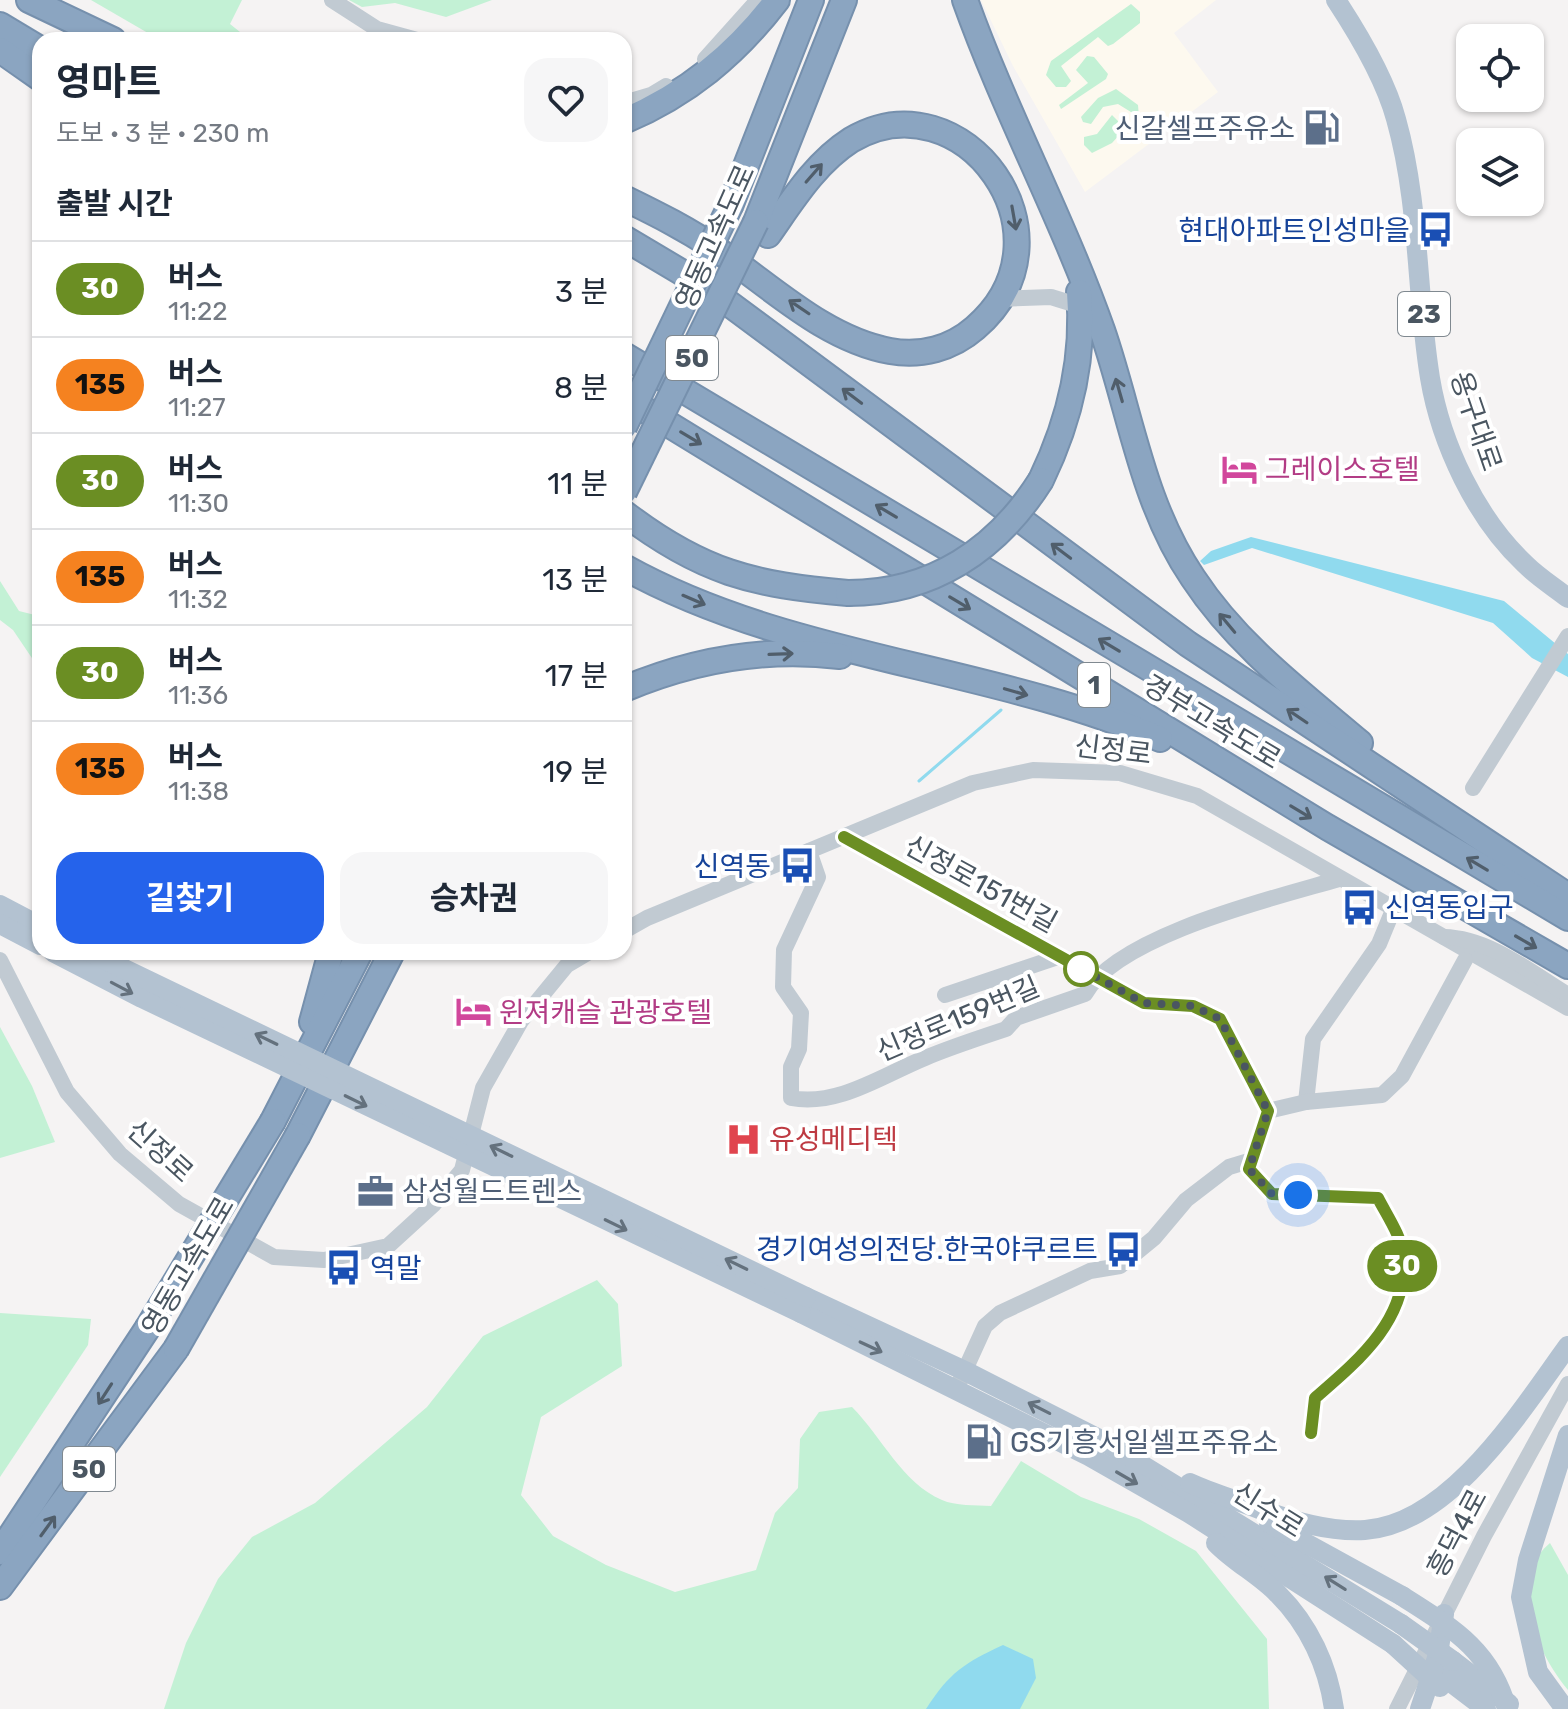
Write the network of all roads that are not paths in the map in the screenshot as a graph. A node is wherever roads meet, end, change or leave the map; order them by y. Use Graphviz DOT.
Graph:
graph roads {
  1 [pos="27,0"];
  2 [pos="332,0"];
  3 [pos="758,0"];
  4 [pos="777,0"];
  5 [pos="811,0"];
  6 [pos="844,0"];
  7 [pos="965,0"];
  8 [pos="1336,0"];
  9 [pos="1350,0"];
  10 [pos="0,25"];
  11 [pos="78,32"];
  12 [pos="96,32"];
  13 [pos="388,32"];
  14 [pos="1357,32"];
  15 [pos="32,44"];
  16 [pos="0,50"];
  17 [pos="32,72"];
  18 [pos="632,101"];
  19 [pos="632,118"];
  20 [pos="632,202"];
  21 [pos="1063,227"];
  22 [pos="762,228"];
  23 [pos="632,243"];
  24 [pos="999,299"];
  25 [pos="1080,306"];
  26 [pos="632,360"];
  27 [pos="632,402"];
  28 [pos="632,410"];
  29 [pos="632,476"];
  30 [pos="632,519"];
  31 [pos="632,571"];
  32 [pos="1568,598"];
  33 [pos="1567,637"];
  34 [pos="941,672"];
  35 [pos="632,686"];
  36 [pos="1263,788"];
  37 [pos="1473,788"];
  38 [pos="1456,819"];
  39 [pos="844,837"];
  40 [pos="809,851"];
  41 [pos="1339,879"];
  42 [pos="1568,896"];
  43 [pos="0,905"];
  44 [pos="1393,910"];
  45 [pos="1568,918"];
  46 [pos="32,922"];
  47 [pos="0,924"];
  48 [pos="632,926"];
  49 [pos="1438,936"];
  50 [pos="32,941"];
  51 [pos="1058,957"];
  52 [pos="0,960"];
  53 [pos="69,960"];
  54 [pos="105,960"];
  55 [pos="328,960"];
  56 [pos="356,960"];
  57 [pos="388,960"];
  58 [pos="575,960"];
  59 [pos="1465,960"];
  60 [pos="1568,966"];
  61 [pos="1095,976"];
  62 [pos="945,995"];
  63 [pos="1568,995"];
  64 [pos="1568,1008"];
  65 [pos="1568,1021"];
  66 [pos="1306,1102"];
  67 [pos="279,1110"];
  68 [pos="1268,1111"];
  69 [pos="1252,1160"];
  70 [pos="803,1305"];
  71 [pos="1568,1346"];
  72 [pos="961,1379"];
  73 [pos="1568,1384"];
  74 [pos="1311,1433"];
  75 [pos="1568,1435"];
  76 [pos="1103,1441"];
  77 [pos="1201,1488"];
  78 [pos="1189,1513"];
  79 [pos="0,1552"];
  80 [pos="0,1587"];
  81 [pos="1444,1614"];
  82 [pos="1446,1675"];
  83 [pos="1334,1709"];
  84 [pos="1397,1709"];
  85 [pos="1420,1709"];
  86 [pos="1465,1709"];
  87 [pos="1486,1709"];
  88 [pos="1507,1709"];
  89 [pos="1515,1709"];
  90 [pos="1565,1709"];
  1 -- 11 [label="highway"];
  1 -- 12 [label="highway"];
  2 -- 13 [label="street"];
  3 -- 18 [label="street"];
  4 -- 19 [label="highway"];
  5 -- 28 [label="highway, 영동고속도로 / 50, bridge"];
  6 -- 22 [label="highway, 영동고속도로"];
  7 -- 21 [label="highway"];
  8 -- 14 [label="main road, 용구대로 / 23"];
  9 -- 14 [label="main road"];
  10 -- 15 [label="highway"];
  14 -- 32 [label="main road, 용구대로 / 23"];
  16 -- 17 [label="highway"];
  24 -- 20 [label="highway, one-way"];
  21 -- 25 [label="highway"];
  38 -- 21 [label="highway, one-way"];
  22 -- 24 [label="highway, one-way"];
  22 -- 29 [label="highway, 영동고속도로 / 50, bridge"];
  38 -- 23 [label="highway, one-way"];
  24 -- 25 [label="street"];
  25 -- 30 [label="highway, bridge"];
  45 -- 26 [label="highway, 경부고속도로 / 1, one-way"];
  27 -- 36 [label="highway, 경부고속도로 / 1, one-way"];
  31 -- 34 [label="highway, one-way"];
  33 -- 37 [label="street"];
  35 -- 34 [label="highway, one-way"];
  34 -- 36 [label="highway, one-way"];
  36 -- 60 [label="highway, 경부고속도로 / 1, one-way"];
  38 -- 42 [label="highway"];
  39 -- 40 [label="street, 신정로"];
  39 -- 41 [label="street, 신정로"];
  39 -- 51 [label="street, 신정로151번길"];
  40 -- 48 [label="street, 신정로"];
  40 -- 61 [label="street, 신정로159번길"];
  41 -- 44 [label="street, 신정로"];
  41 -- 61 [label="street, 신정로159번길"];
  43 -- 46 [label="main road"];
  44 -- 49 [label="street, 신정로"];
  44 -- 66 [label="street"];
  47 -- 50 [label="main road"];
  49 -- 59 [label="street"];
  49 -- 63 [label="street"];
  49 -- 64 [label="street, 신정로"];
  51 -- 61 [label="street, 신정로151번길"];
  51 -- 62 [label="street"];
  52 -- 58 [label="street, 신정로"];
  53 -- 70 [label="main road, one-way, bridge"];
  70 -- 54 [label="main road, one-way, bridge"];
  55 -- 67 [label="highway"];
  56 -- 67 [label="highway, 영동고속도로 / 50"];
  80 -- 57 [label="highway, 영동고속도로 / 50, one-way, bridge"];
  59 -- 65 [label="street"];
  59 -- 66 [label="street"];
  61 -- 68 [label="street, 신정로151번길"];
  66 -- 68 [label="street"];
  67 -- 79 [label="highway, 영동고속도로 / 50, one-way, bridge"];
  68 -- 69 [label="street"];
  69 -- 72 [label="street"];
  69 -- 74 [label="street"];
  70 -- 72 [label="main road, 신수로"];
  71 -- 77 [label="main road"];
  76 -- 72 [label="main road, 신수로, one-way"];
  72 -- 78 [label="main road, 신수로, one-way"];
  73 -- 81 [label="street, 흥덕4로"];
  75 -- 90 [label="main road"];
  76 -- 77 [label="main road"];
  82 -- 76 [label="main road, 신수로, one-way, bridge"];
  77 -- 88 [label="main road, bridge"];
  78 -- 82 [label="main road, 신수로, bridge"];
  78 -- 83 [label="main road"];
  81 -- 84 [label="street, 흥덕4로"];
  81 -- 85 [label="main road"];
  82 -- 86 [label="main road"];
  82 -- 87 [label="main road, 신수로"];
  82 -- 89 [label="main road, 신수로"];
}
